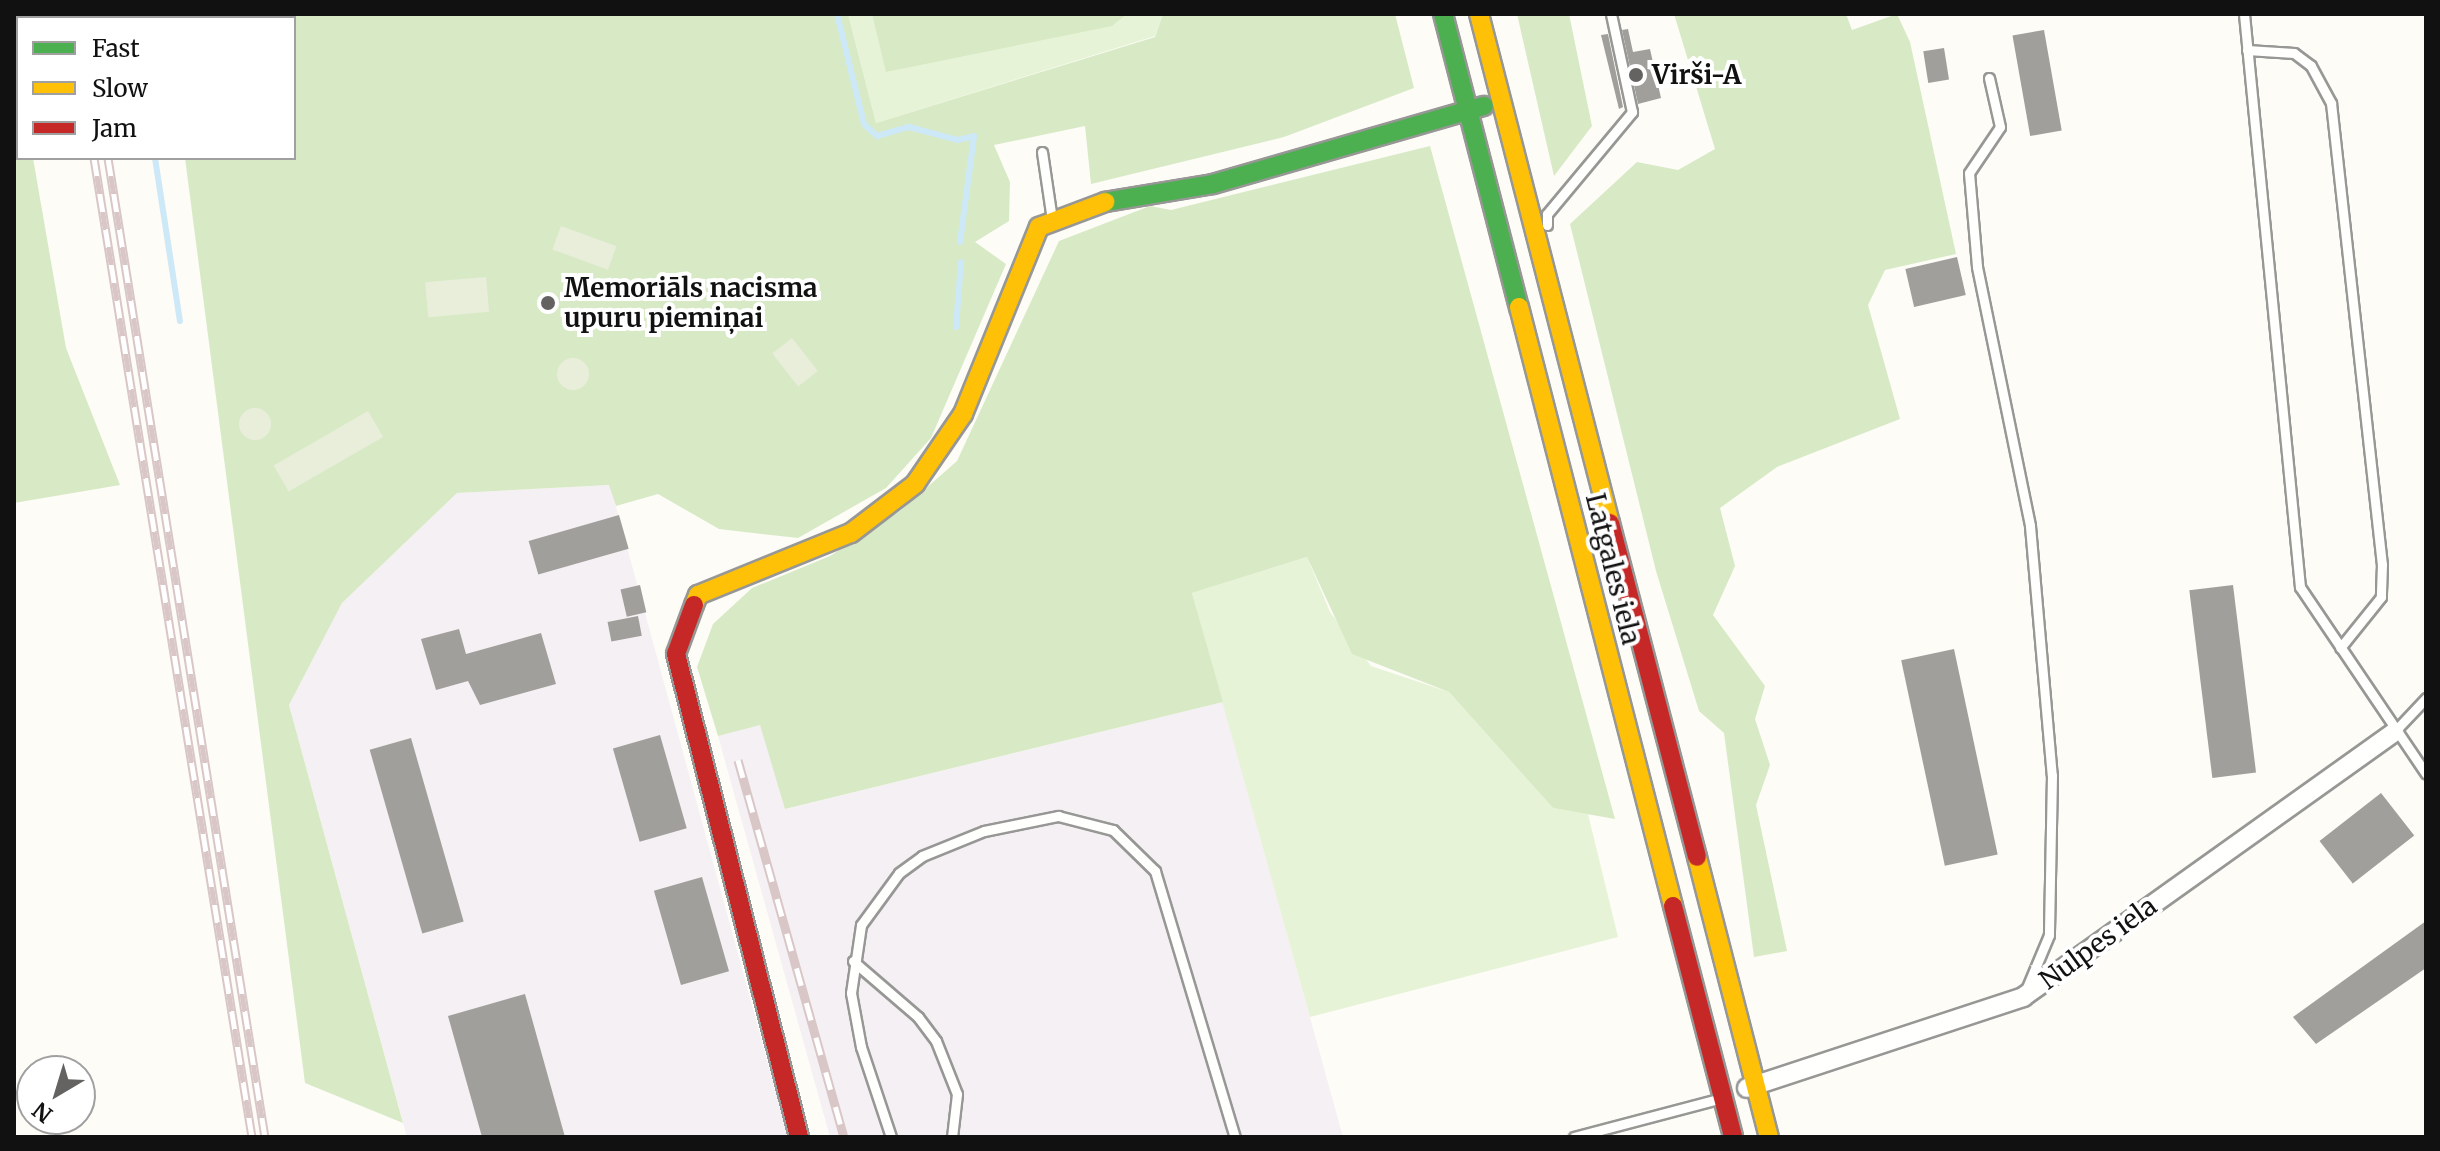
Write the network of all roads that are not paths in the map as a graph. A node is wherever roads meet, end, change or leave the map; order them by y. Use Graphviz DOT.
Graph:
graph roads {
  1 [pos="1443,14"];
  2 [pos="1479,14"];
  3 [pos="1611,14"];
  4 [pos="2244,14"];
  5 [pos="2247,50"];
  6 [pos="1989,78"];
  7 [pos="1502,101"];
  8 [pos="1468,110"];
  9 [pos="1042,152"];
  10 [pos="1052,220"];
  11 [pos="1553,301"];
  12 [pos="2340,648"];
  13 [pos="2424,700"];
  14 [pos="2394,732"];
  15 [pos="2426,774"];
  16 [pos="853,961"];
  17 [pos="2023,997"];
  18 [pos="1755,1084"];
  19 [pos="1723,1098"];
  20 [pos="799,1137"];
  21 [pos="891,1137"];
  22 [pos="952,1137"];
  23 [pos="1234,1137"];
  24 [pos="1574,1137"];
  25 [pos="1733,1137"];
  26 [pos="1769,1137"];
  1 -- 8 [label="main road, Latgales iela"];
  2 -- 7 [label="main road, Latgales iela"];
  3 -- 11 [label="lane, Latgales iela"];
  4 -- 5 [label="lane"];
  5 -- 12 [label="lane"];
  5 -- 12 [label="lane"];
  6 -- 17 [label="lane"];
  7 -- 8 [label="main road"];
  7 -- 11 [label="main road, Latgales iela"];
  8 -- 10 [label="main road"];
  8 -- 19 [label="main road, Latgales iela"];
  9 -- 10 [label="lane"];
  10 -- 20 [label="main road"];
  11 -- 18 [label="main road, Latgales iela"];
  12 -- 14 [label="lane"];
  13 -- 14 [label="lane, Nulpes iela"];
  14 -- 15 [label="lane"];
  14 -- 17 [label="street, Nulpes iela"];
  16 -- 21 [label="lane"];
  16 -- 22 [label="lane"];
  16 -- 23 [label="lane"];
  17 -- 18 [label="street, Nulpes iela"];
  18 -- 19 [label="street, Nulpes iela"];
  18 -- 26 [label="main road, Latgales iela"];
  19 -- 24 [label="lane"];
  19 -- 25 [label="main road, Latgales iela"];
}
